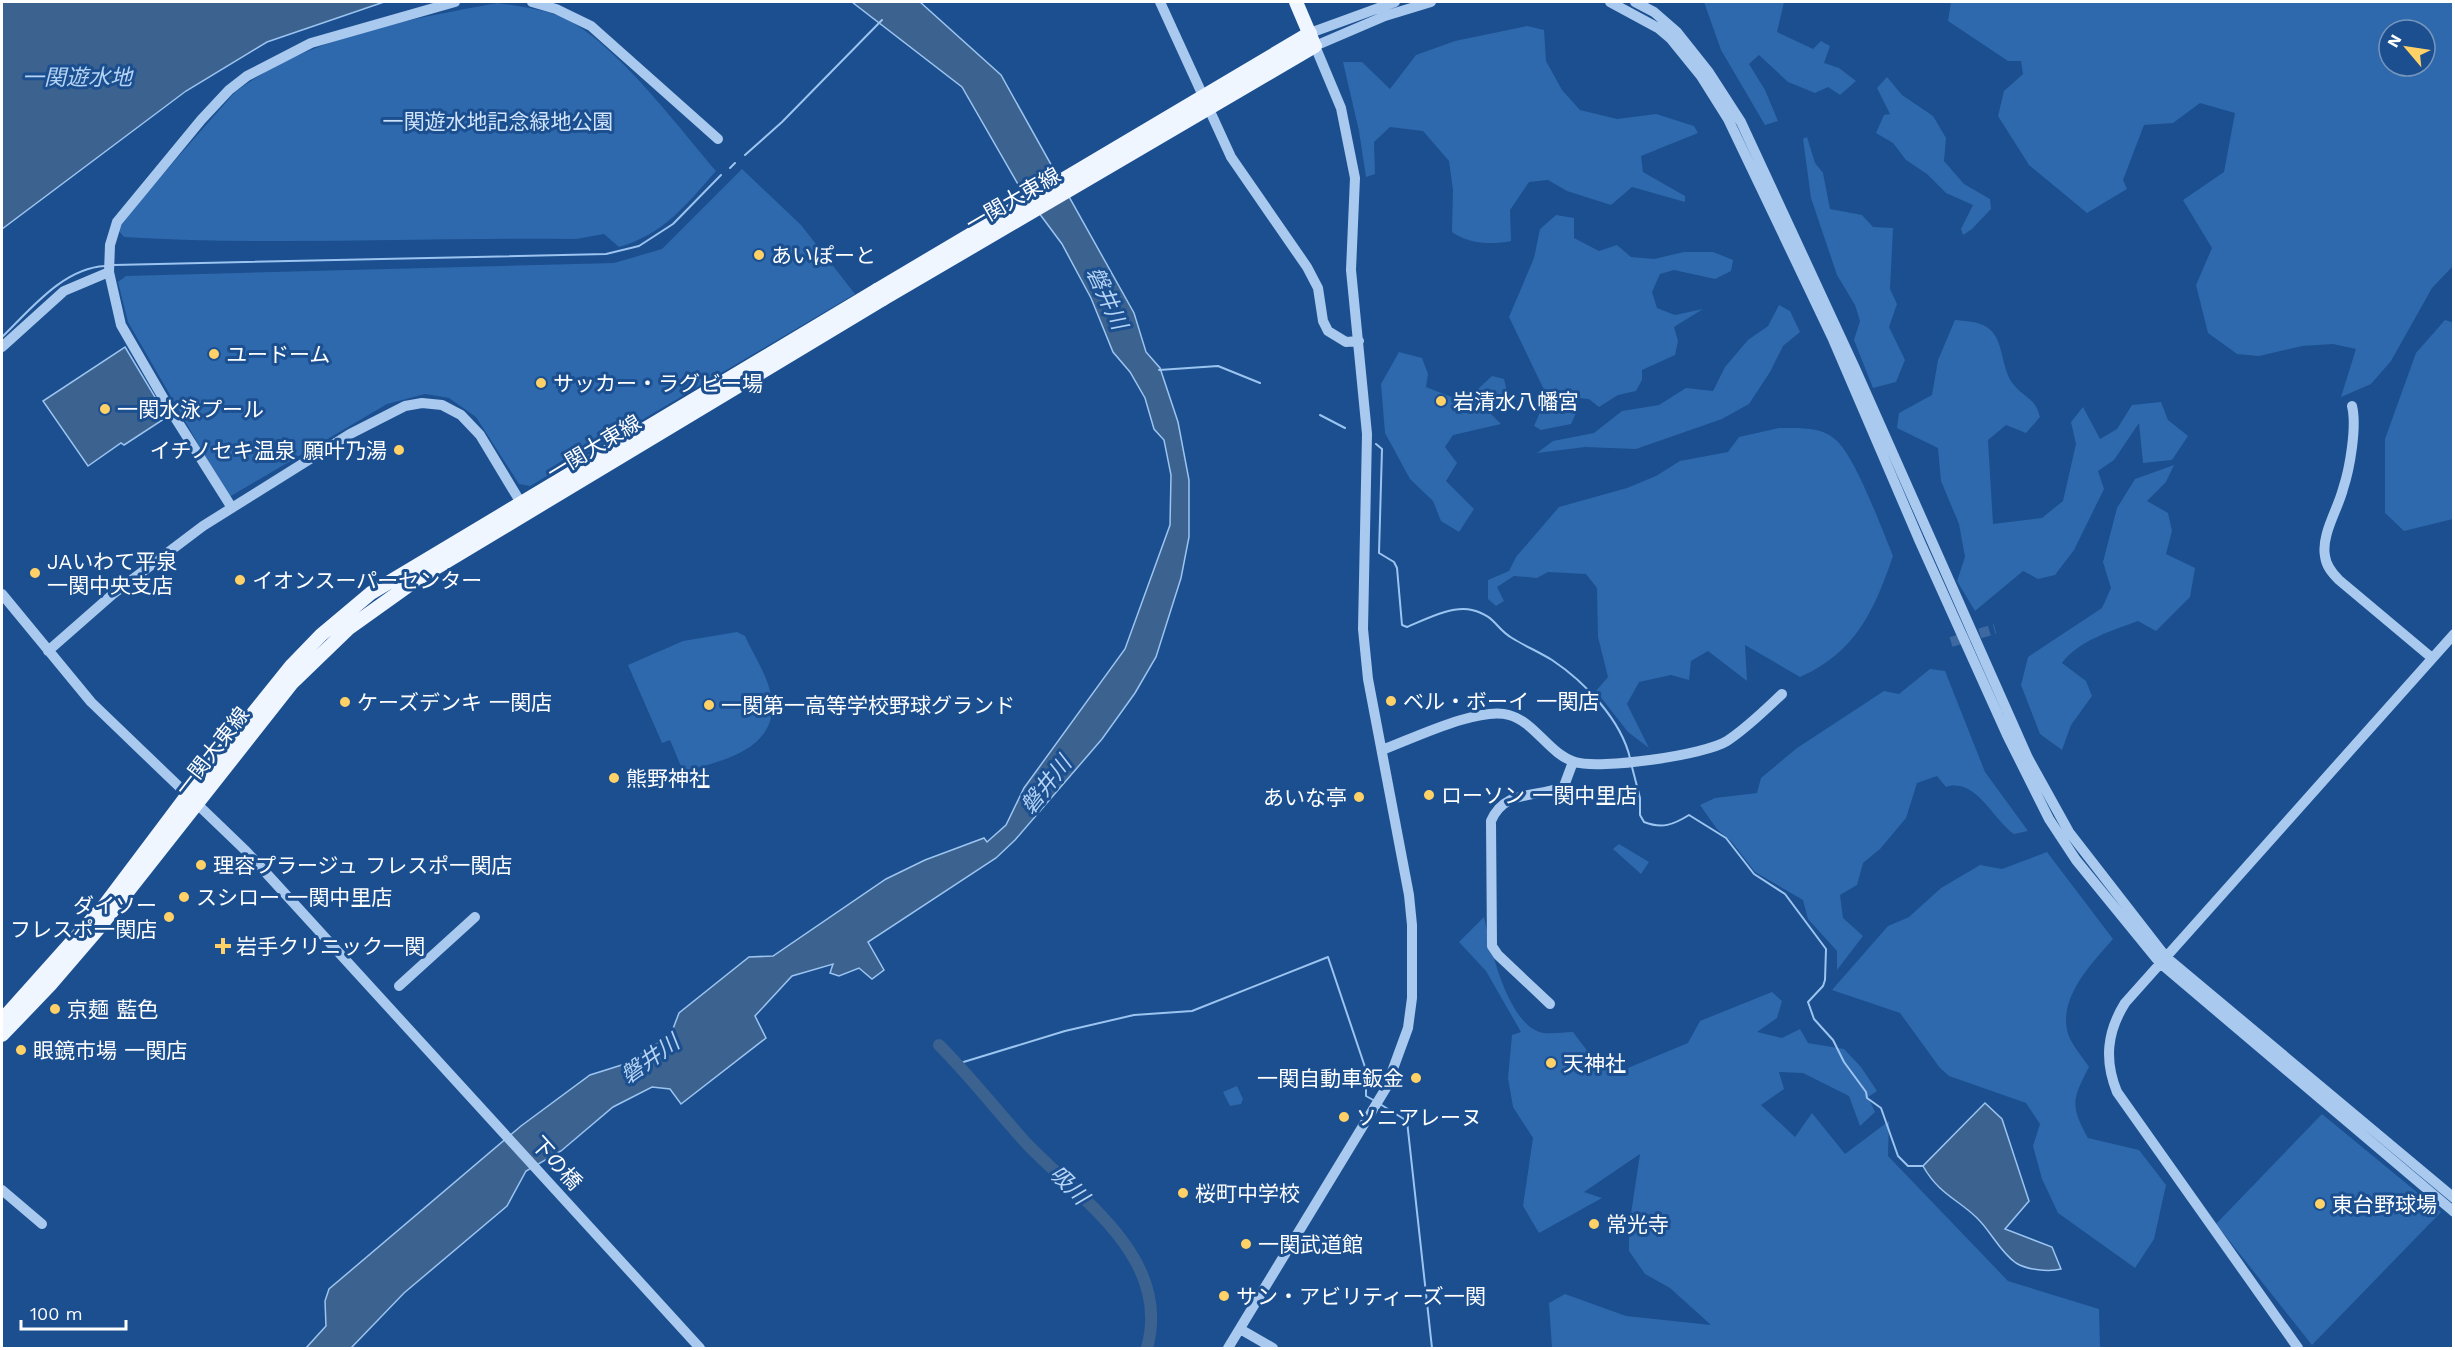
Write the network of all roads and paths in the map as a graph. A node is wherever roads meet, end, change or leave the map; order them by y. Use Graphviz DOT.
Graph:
graph roads {
  1 [pos="455,2"];
  2 [pos="532,2"];
  3 [pos="1160,2"];
  4 [pos="1296,2"];
  5 [pos="1395,2"];
  6 [pos="1431,2"];
  7 [pos="1610,2"];
  8 [pos="1635,2"];
  9 [pos="1310,33"];
  10 [pos="1316,46"];
  11 [pos="718,139"];
  12 [pos="109,272"];
  13 [pos="880,295"];
  14 [pos="1359,341"];
  15 [pos="2,347"];
  16 [pos="2352,406"];
  17 [pos="521,503"];
  18 [pos="232,508"];
  19 [pos="2,594"];
  20 [pos="2454,634"];
  21 [pos="48,651"];
  22 [pos="2433,658"];
  23 [pos="1782,694"];
  24 [pos="1383,750"];
  25 [pos="1573,762"];
  26 [pos="193,798"];
  27 [pos="475,917"];
  28 [pos="2163,960"];
  29 [pos="399,986"];
  30 [pos="1550,1004"];
  31 [pos="2,1020"];
  32 [pos="2,1035"];
  33 [pos="2,1190"];
  34 [pos="2454,1198"];
  35 [pos="2454,1212"];
  36 [pos="42,1224"];
  37 [pos="1240,1329"];
  38 [pos="700,1348"];
  39 [pos="1228,1348"];
  40 [pos="1272,1348"];
  41 [pos="2298,1348"];
  1 -- 12 [label="street"];
  2 -- 11 [label="street"];
  3 -- 14 [label="street"];
  4 -- 9 [label="main road"];
  5 -- 9 [label="street"];
  6 -- 10 [label="street"];
  7 -- 28 [label="street"];
  8 -- 28 [label="street"];
  9 -- 10 [label="main road"];
  9 -- 13 [label="main road, 一関大東線, bridge"];
  10 -- 13 [label="main road, 一関大東線, bridge"];
  10 -- 14 [label="street"];
  12 -- 15 [label="street"];
  12 -- 18 [label="street"];
  13 -- 17 [label="main road, 一関大東線"];
  13 -- 26 [label="main road, 一関大東線"];
  14 -- 24 [label="street"];
  16 -- 22 [label="street"];
  17 -- 18 [label="street"];
  17 -- 26 [label="main road, 一関大東線"];
  18 -- 21 [label="street"];
  19 -- 21 [label="street, 下の橋"];
  20 -- 22 [label="street"];
  21 -- 26 [label="street, 下の橋"];
  22 -- 28 [label="street"];
  23 -- 25 [label="street"];
  24 -- 25 [label="street"];
  24 -- 37 [label="street"];
  25 -- 30 [label="street"];
  26 -- 31 [label="main road, 一関大東線"];
  26 -- 32 [label="main road, 一関大東線"];
  26 -- 38 [label="street, 下の橋"];
  27 -- 29 [label="street"];
  28 -- 34 [label="street"];
  28 -- 35 [label="street"];
  28 -- 41 [label="street"];
  33 -- 36 [label="street"];
  37 -- 39 [label="street"];
  37 -- 40 [label="street"];
}
